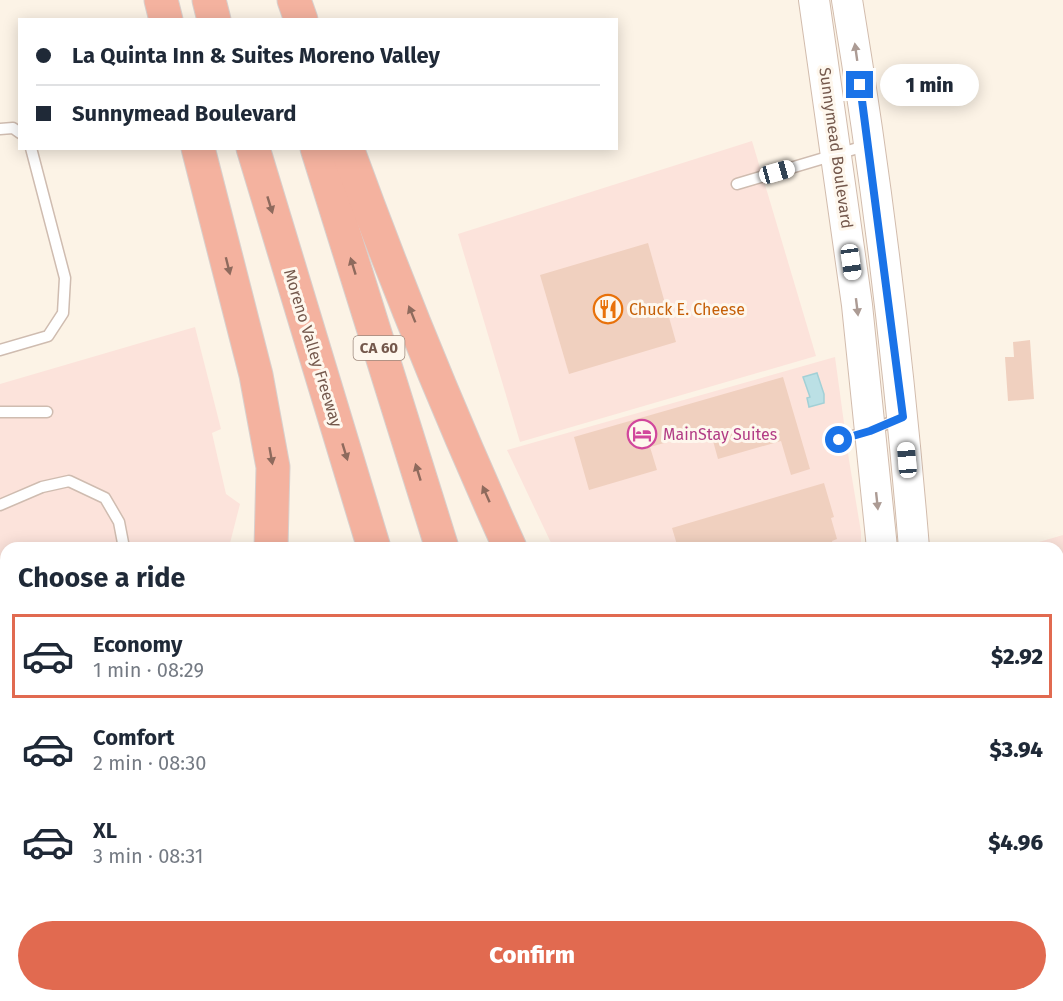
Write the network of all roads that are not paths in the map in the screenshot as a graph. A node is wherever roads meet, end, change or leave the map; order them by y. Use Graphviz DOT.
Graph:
graph roads {
  1 [pos="161,0"];
  2 [pos="209,0"];
  3 [pos="270,0"];
  4 [pos="294,0"];
  5 [pos="814,0"];
  6 [pos="847,0"];
  7 [pos="166,18"];
  8 [pos="214,18"];
  9 [pos="275,18"];
  10 [pos="300,18"];
  11 [pos="0,129"];
  12 [pos="18,132"];
  13 [pos="869,145"];
  14 [pos="32,150"];
  15 [pos="199,150"];
  16 [pos="254,150"];
  17 [pos="318,150"];
  18 [pos="348,150"];
  19 [pos="837,155"];
  20 [pos="737,184"];
  21 [pos="0,350"];
  22 [pos="0,412"];
  23 [pos="47,412"];
  24 [pos="903,417"];
  25 [pos="870,431"];
  26 [pos="839,440"];
  27 [pos="0,505"];
  28 [pos="123,542"];
  29 [pos="271,542"];
  30 [pos="372,542"];
  31 [pos="440,542"];
  32 [pos="507,542"];
  33 [pos="883,542"];
  34 [pos="913,542"];
  1 -- 7 [label="highway"];
  2 -- 8 [label="highway"];
  3 -- 9 [label="highway"];
  4 -- 10 [label="highway"];
  5 -- 19 [label="main road, Sunnymead Boulevard"];
  13 -- 6 [label="main road, Sunnymead Boulevard, one-way"];
  11 -- 12 [label="lane"];
  13 -- 19 [label="lane"];
  13 -- 24 [label="main road, Sunnymead Boulevard"];
  14 -- 21 [label="lane"];
  15 -- 29 [label="highway, one-way"];
  16 -- 30 [label="highway, Moreno Valley Freeway, one-way"];
  31 -- 17 [label="highway, CA 60, one-way"];
  32 -- 18 [label="highway, one-way"];
  19 -- 20 [label="lane"];
  19 -- 25 [label="main road, Sunnymead Boulevard, one-way"];
  22 -- 23 [label="lane"];
  24 -- 25 [label="lane"];
  24 -- 34 [label="main road, Sunnymead Boulevard"];
  25 -- 26 [label="lane"];
  25 -- 33 [label="main road, Sunnymead Boulevard, one-way"];
  27 -- 28 [label="lane"];
}
